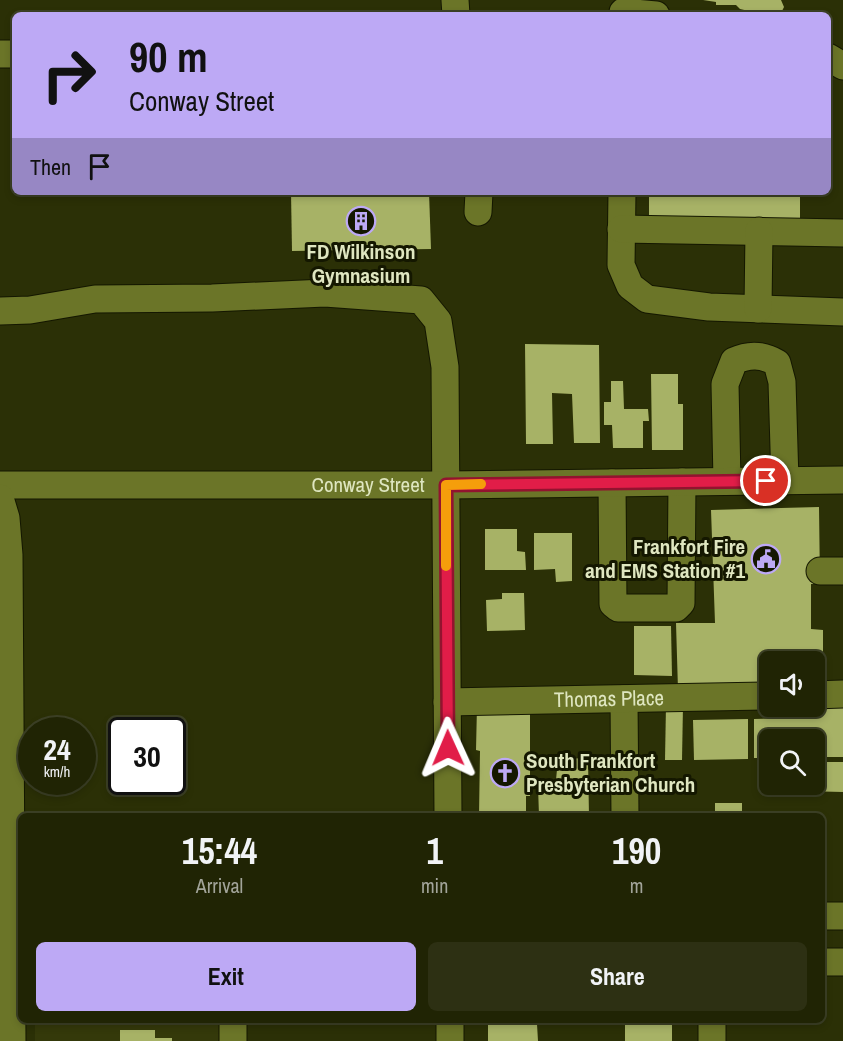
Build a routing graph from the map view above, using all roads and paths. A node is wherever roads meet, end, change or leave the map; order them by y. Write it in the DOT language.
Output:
graph roads {
  1 [pos="623,9"];
  2 [pos="640,12"];
  3 [pos="622,195"];
  4 [pos="621,229"];
  5 [pos="759,231"];
  6 [pos="843,233"];
  7 [pos="758,309"];
  8 [pos="0,310"];
  9 [pos="843,312"];
  10 [pos="843,480"];
  11 [pos="727,481"];
  12 [pos="785,481"];
  13 [pos="682,482"];
  14 [pos="612,483"];
  15 [pos="0,485"];
  16 [pos="446,485"];
  17 [pos="0,498"];
  18 [pos="843,694"];
  19 [pos="825,695"];
  20 [pos="759,696"];
  21 [pos="624,699"];
  22 [pos="447,702"];
  23 [pos="448,813"];
  24 [pos="625,813"];
  25 [pos="825,916"];
  26 [pos="843,916"];
  27 [pos="10,917"];
  28 [pos="825,962"];
  29 [pos="843,962"];
  30 [pos="233,1023"];
  31 [pos="450,1023"];
  32 [pos="712,1023"];
  33 [pos="12,1041"];
  34 [pos="233,1041"];
  35 [pos="450,1041"];
  36 [pos="712,1041"];
  1 -- 2 [label="street"];
  3 -- 4 [label="street"];
  4 -- 5 [label="street"];
  4 -- 7 [label="street"];
  5 -- 6 [label="street"];
  5 -- 7 [label="street"];
  7 -- 9 [label="street"];
  8 -- 16 [label="street"];
  10 -- 12 [label="street, Conway Street"];
  11 -- 12 [label="street, Conway Street"];
  11 -- 12 [label="street"];
  11 -- 13 [label="street, Conway Street"];
  13 -- 14 [label="street, Conway Street"];
  13 -- 14 [label="street"];
  14 -- 16 [label="street, Conway Street"];
  15 -- 16 [label="street, Conway Street"];
  16 -- 22 [label="street"];
  17 -- 27 [label="street"];
  18 -- 19 [label="street"];
  20 -- 21 [label="street, Thomas Place"];
  21 -- 22 [label="street, Thomas Place"];
  21 -- 24 [label="street"];
  22 -- 23 [label="street"];
  25 -- 26 [label="street"];
  27 -- 33 [label="street"];
  28 -- 29 [label="street"];
  30 -- 34 [label="street"];
  31 -- 35 [label="street"];
  32 -- 36 [label="street"];
}
